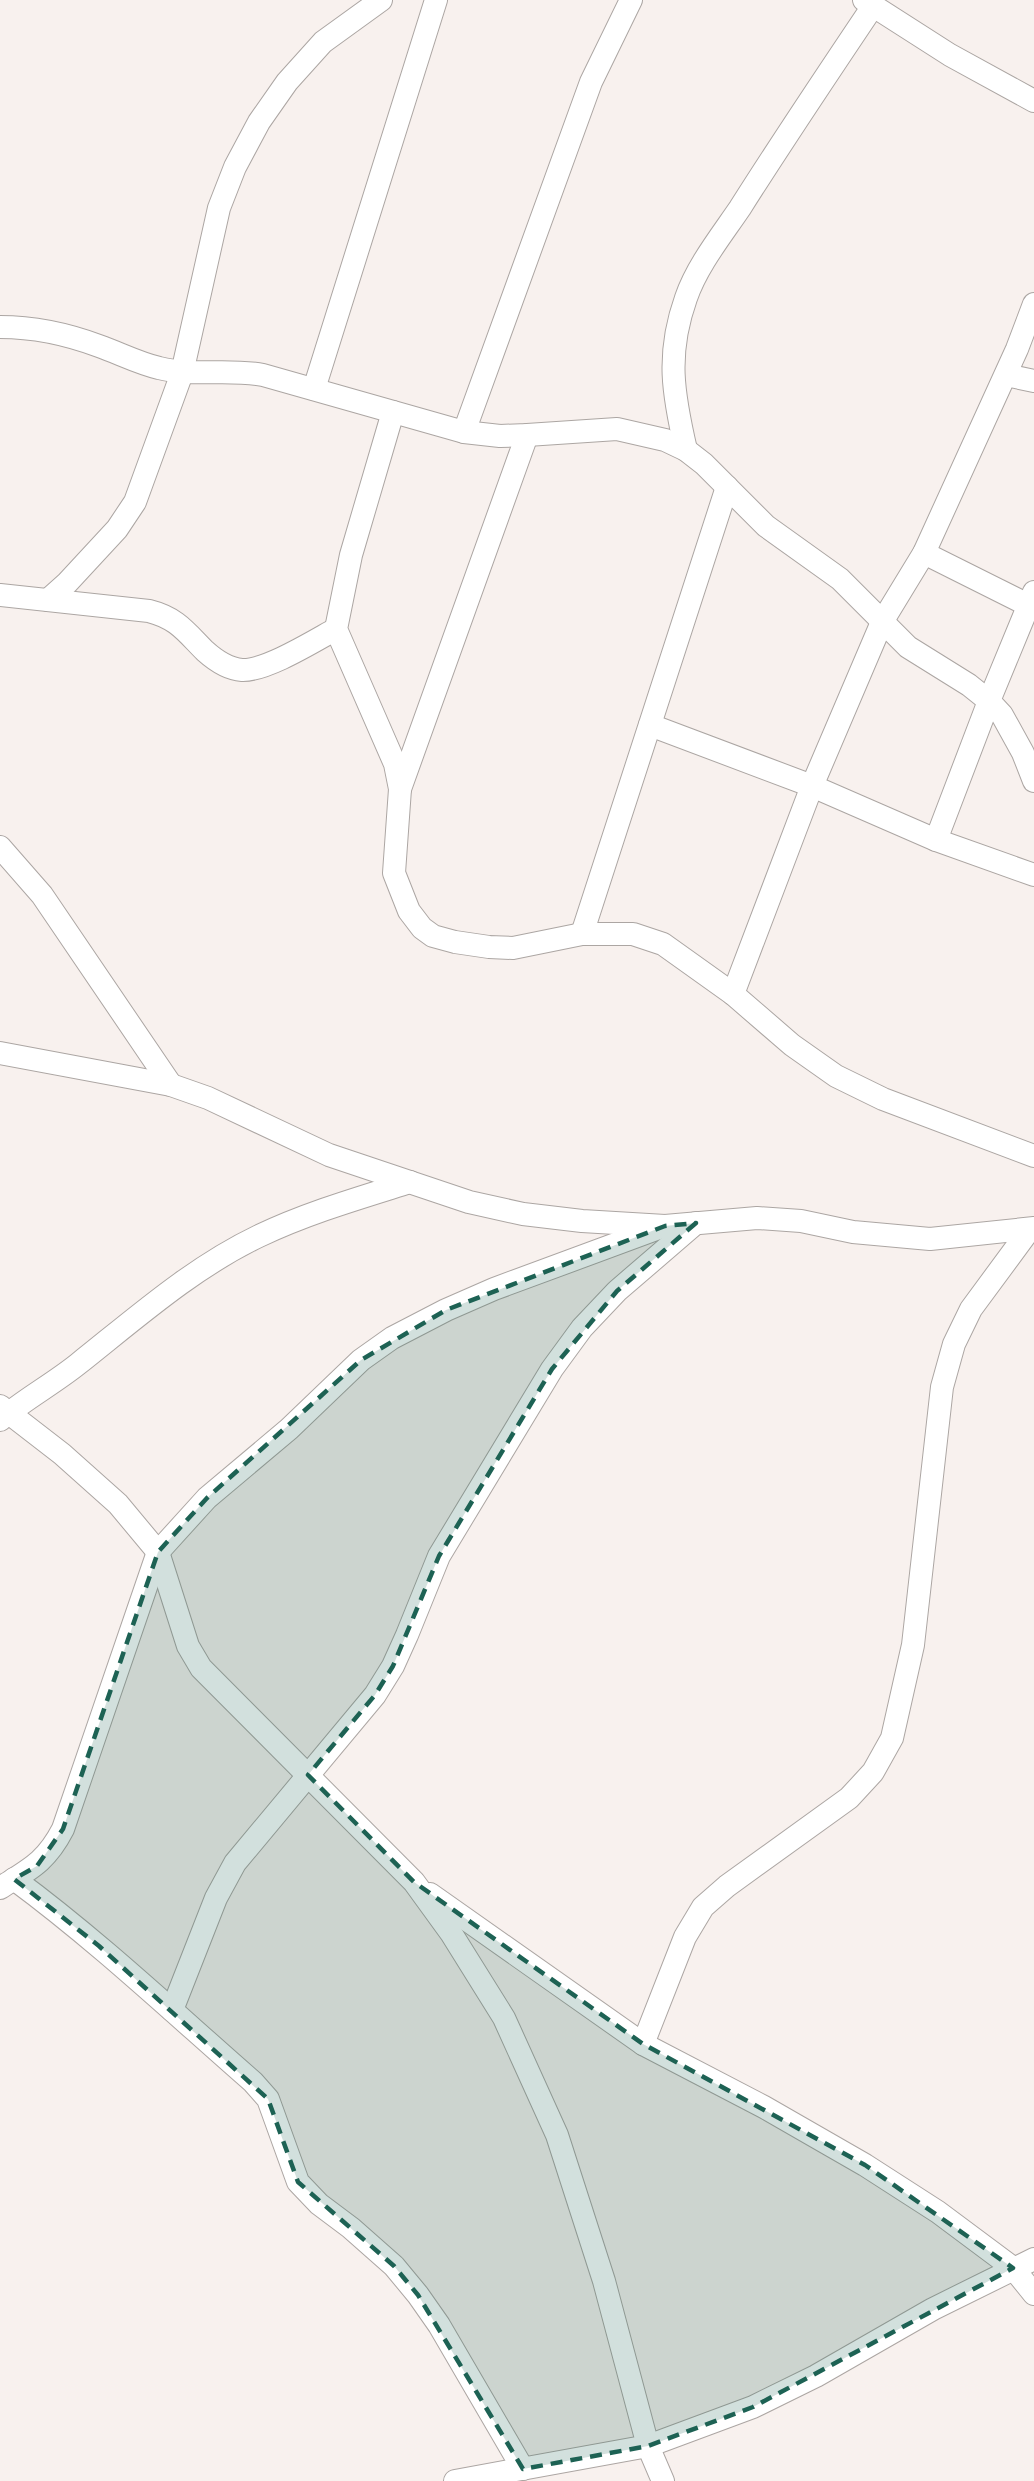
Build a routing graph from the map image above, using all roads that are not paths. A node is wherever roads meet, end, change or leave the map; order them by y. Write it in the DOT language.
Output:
graph roads {
  1 [pos="381,0"];
  2 [pos="436,0"];
  3 [pos="632,0"];
  4 [pos="868,3"];
  5 [pos="1034,101"];
  6 [pos="1034,304"];
  7 [pos="0,327"];
  8 [pos="182,373"];
  9 [pos="1006,375"];
  10 [pos="1034,381"];
  11 [pos="314,389"];
  12 [pos="393,412"];
  13 [pos="464,432"];
  14 [pos="527,435"];
  15 [pos="686,450"];
  16 [pos="727,487"];
  17 [pos="924,553"];
  18 [pos="0,595"];
  19 [pos="48,600"];
  20 [pos="1032,602"];
  21 [pos="882,622"];
  22 [pos="336,629"];
  23 [pos="989,701"];
  24 [pos="650,725"];
  25 [pos="1034,781"];
  26 [pos="812,786"];
  27 [pos="400,789"];
  28 [pos="936,840"];
  29 [pos="0,847"];
  30 [pos="1034,875"];
  31 [pos="582,934"];
  32 [pos="733,994"];
  33 [pos="0,1053"];
  34 [pos="171,1085"];
  35 [pos="1034,1156"];
  36 [pos="410,1182"];
  37 [pos="696,1223"];
  38 [pos="664,1226"];
  39 [pos="1032,1228"];
  40 [pos="3,1413"];
  41 [pos="158,1552"];
  42 [pos="308,1774"];
  43 [pos="414,1882"];
  44 [pos="7,1884"];
  45 [pos="171,2010"];
  46 [pos="643,2044"];
  47 [pos="1034,2259"];
  48 [pos="1013,2268"];
  49 [pos="1034,2294"];
  50 [pos="648,2446"];
  51 [pos="524,2469"];
  52 [pos="455,2481"];
  53 [pos="663,2481"];
  1 -- 8 [label="street"];
  2 -- 11 [label="street"];
  3 -- 13 [label="street"];
  4 -- 5 [label="street"];
  4 -- 15 [label="street"];
  6 -- 9 [label="street"];
  7 -- 8 [label="street"];
  8 -- 11 [label="street"];
  8 -- 19 [label="street"];
  9 -- 10 [label="street"];
  9 -- 17 [label="street"];
  11 -- 12 [label="street"];
  12 -- 13 [label="street"];
  12 -- 22 [label="street"];
  13 -- 14 [label="street"];
  14 -- 15 [label="street"];
  14 -- 27 [label="street"];
  15 -- 16 [label="street"];
  16 -- 21 [label="street"];
  16 -- 24 [label="street"];
  17 -- 20 [label="street"];
  17 -- 21 [label="street"];
  18 -- 19 [label="street"];
  19 -- 22 [label="street"];
  20 -- 23 [label="street"];
  21 -- 23 [label="street"];
  21 -- 26 [label="street"];
  22 -- 27 [label="street"];
  23 -- 25 [label="street"];
  23 -- 28 [label="street"];
  24 -- 26 [label="street"];
  24 -- 31 [label="street"];
  26 -- 28 [label="street"];
  26 -- 32 [label="street"];
  27 -- 31 [label="street"];
  28 -- 30 [label="street"];
  29 -- 34 [label="street"];
  31 -- 32 [label="street"];
  32 -- 35 [label="street"];
  33 -- 34 [label="street"];
  34 -- 36 [label="street"];
  36 -- 38 [label="street"];
  36 -- 40 [label="street"];
  37 -- 38 [label="street"];
  37 -- 39 [label="street"];
  37 -- 42 [label="street"];
  38 -- 41 [label="street"];
  39 -- 46 [label="street"];
  40 -- 41 [label="street"];
  41 -- 42 [label="street"];
  41 -- 44 [label="street"];
  42 -- 43 [label="street"];
  42 -- 45 [label="street"];
  43 -- 46 [label="street"];
  43 -- 50 [label="street"];
  44 -- 45 [label="street"];
  45 -- 51 [label="street"];
  46 -- 48 [label="street"];
  47 -- 48 [label="street"];
  48 -- 49 [label="street"];
  48 -- 50 [label="street"];
  50 -- 51 [label="street"];
  50 -- 53 [label="street"];
  51 -- 52 [label="street"];
}
